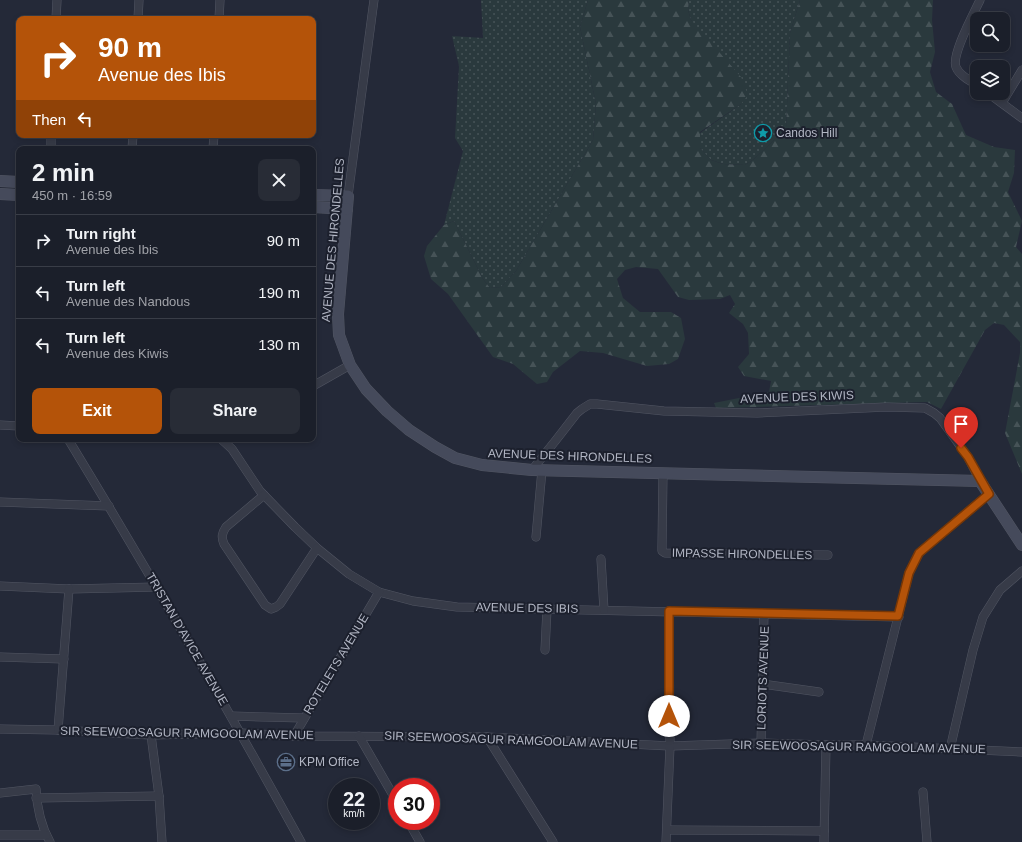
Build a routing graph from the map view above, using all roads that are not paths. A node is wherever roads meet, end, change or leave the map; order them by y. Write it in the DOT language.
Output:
graph roads {
  1 [pos="56,0"];
  2 [pos="139,0"];
  3 [pos="220,0"];
  4 [pos="374,0"];
  5 [pos="980,0"];
  6 [pos="56,16"];
  7 [pos="138,16"];
  8 [pos="219,16"];
  9 [pos="1022,70"];
  10 [pos="970,80"];
  11 [pos="998,100"];
  12 [pos="1002,103"];
  13 [pos="1022,118"];
  14 [pos="0,181"];
  15 [pos="16,182"];
  16 [pos="0,194"];
  17 [pos="16,195"];
  18 [pos="316,195"];
  19 [pos="348,196"];
  20 [pos="316,207"];
  21 [pos="347,208"];
  22 [pos="350,365"];
  23 [pos="316,384"];
  24 [pos="0,425"];
  25 [pos="16,426"];
  26 [pos="70,442"];
  27 [pos="224,442"];
  28 [pos="537,470"];
  29 [pos="663,473"];
  30 [pos="980,481"];
  31 [pos="989,494"];
  32 [pos="264,495"];
  33 [pos="0,502"];
  34 [pos="108,506"];
  35 [pos="536,537"];
  36 [pos="1022,545"];
  37 [pos="317,548"];
  38 [pos="828,555"];
  39 [pos="601,559"];
  40 [pos="1022,571"];
  41 [pos="0,586"];
  42 [pos="157,587"];
  43 [pos="69,589"];
  44 [pos="379,592"];
  45 [pos="547,609"];
  46 [pos="604,610"];
  47 [pos="669,611"];
  48 [pos="764,614"];
  49 [pos="898,616"];
  50 [pos="545,650"];
  51 [pos="0,657"];
  52 [pos="64,659"];
  53 [pos="762,684"];
  54 [pos="819,692"];
  55 [pos="231,716"];
  56 [pos="304,718"];
  57 [pos="0,729"];
  58 [pos="58,730"];
  59 [pos="241,733"];
  60 [pos="151,734"];
  61 [pos="294,736"];
  62 [pos="359,736"];
  63 [pos="487,737"];
  64 [pos="761,743"];
  65 [pos="826,745"];
  66 [pos="866,745"];
  67 [pos="670,746"];
  68 [pos="950,749"];
  69 [pos="1022,752"];
  70 [pos="388,786"];
  71 [pos="923,792"];
  72 [pos="0,793"];
  73 [pos="159,796"];
  74 [pos="36,798"];
  75 [pos="413,830"];
  76 [pos="667,830"];
  77 [pos="824,831"];
  78 [pos="0,835"];
  79 [pos="48,838"];
  80 [pos="162,842"];
  81 [pos="301,842"];
  82 [pos="420,842"];
  83 [pos="553,842"];
  84 [pos="666,842"];
  85 [pos="824,842"];
  86 [pos="927,842"];
  1 -- 6 [label="street"];
  2 -- 7 [label="street"];
  3 -- 8 [label="street"];
  4 -- 19 [label="street, AVENUE DES HIRONDELLES"];
  5 -- 10 [label="street"];
  9 -- 12 [label="street"];
  11 -- 12 [label="street"];
  12 -- 13 [label="street"];
  14 -- 15 [label="main road"];
  16 -- 17 [label="main road"];
  18 -- 19 [label="main road"];
  19 -- 21 [label="main road, AVENUE DES HIRONDELLES"];
  20 -- 21 [label="main road"];
  21 -- 22 [label="main road, AVENUE DES HIRONDELLES"];
  22 -- 23 [label="street"];
  22 -- 28 [label="main road, AVENUE DES HIRONDELLES"];
  24 -- 25 [label="street"];
  26 -- 34 [label="street, TRISTAN D'AVICE AVENUE"];
  27 -- 32 [label="street, AVENUE DES IBIS"];
  28 -- 29 [label="main road, AVENUE DES HIRONDELLES"];
  28 -- 30 [label="street, AVENUE DES KIWIS"];
  28 -- 35 [label="street"];
  29 -- 30 [label="main road, AVENUE DES HIRONDELLES"];
  29 -- 38 [label="street, IMPASSE HIRONDELLES"];
  30 -- 31 [label="main road, AVENUE DES KIWIS"];
  31 -- 36 [label="main road, AVENUE DES KIWIS"];
  31 -- 49 [label="street"];
  32 -- 37 [label="street, AVENUE DES IBIS"];
  32 -- 37 [label="street"];
  33 -- 34 [label="street"];
  34 -- 42 [label="street, TRISTAN D'AVICE AVENUE"];
  37 -- 44 [label="street, AVENUE DES IBIS"];
  39 -- 46 [label="street"];
  40 -- 68 [label="street"];
  41 -- 43 [label="street"];
  42 -- 43 [label="street"];
  42 -- 55 [label="street, TRISTAN D'AVICE AVENUE"];
  43 -- 52 [label="street"];
  44 -- 45 [label="street, AVENUE DES IBIS"];
  44 -- 56 [label="street, ROTELETS AVENUE"];
  45 -- 46 [label="street, AVENUE DES IBIS"];
  45 -- 50 [label="street"];
  46 -- 47 [label="street, AVENUE DES IBIS"];
  47 -- 48 [label="street, AVENUE DES IBIS"];
  47 -- 67 [label="street"];
  48 -- 49 [label="street, AVENUE DES IBIS"];
  48 -- 53 [label="street, LORIOTS AVENUE"];
  49 -- 66 [label="street"];
  51 -- 52 [label="street"];
  52 -- 58 [label="street"];
  53 -- 54 [label="street"];
  53 -- 64 [label="street, LORIOTS AVENUE"];
  55 -- 56 [label="street"];
  55 -- 59 [label="street, TRISTAN D'AVICE AVENUE"];
  56 -- 61 [label="street, ROTELETS AVENUE"];
  57 -- 58 [label="street, SIR SEEWOOSAGUR RAMGOOLAM AVENUE"];
  58 -- 60 [label="street, SIR SEEWOOSAGUR RAMGOOLAM AVENUE"];
  59 -- 60 [label="street, SIR SEEWOOSAGUR RAMGOOLAM AVENUE"];
  59 -- 61 [label="street, SIR SEEWOOSAGUR RAMGOOLAM AVENUE"];
  59 -- 81 [label="street, TRISTAN D'AVICE AVENUE"];
  60 -- 73 [label="street"];
  61 -- 62 [label="street, SIR SEEWOOSAGUR RAMGOOLAM AVENUE"];
  62 -- 63 [label="street, SIR SEEWOOSAGUR RAMGOOLAM AVENUE"];
  62 -- 70 [label="street"];
  63 -- 67 [label="street, SIR SEEWOOSAGUR RAMGOOLAM AVENUE"];
  63 -- 83 [label="street"];
  64 -- 65 [label="street, SIR SEEWOOSAGUR RAMGOOLAM AVENUE"];
  64 -- 67 [label="street, SIR SEEWOOSAGUR RAMGOOLAM AVENUE"];
  65 -- 66 [label="street, SIR SEEWOOSAGUR RAMGOOLAM AVENUE"];
  65 -- 77 [label="street"];
  66 -- 68 [label="street, SIR SEEWOOSAGUR RAMGOOLAM AVENUE"];
  67 -- 76 [label="street"];
  68 -- 69 [label="street, SIR SEEWOOSAGUR RAMGOOLAM AVENUE"];
  71 -- 86 [label="street"];
  72 -- 74 [label="street"];
  73 -- 74 [label="street"];
  73 -- 80 [label="street"];
  74 -- 79 [label="street"];
  75 -- 82 [label="street"];
  76 -- 77 [label="street"];
  76 -- 84 [label="street"];
  77 -- 85 [label="street"];
  78 -- 79 [label="street"];
}
